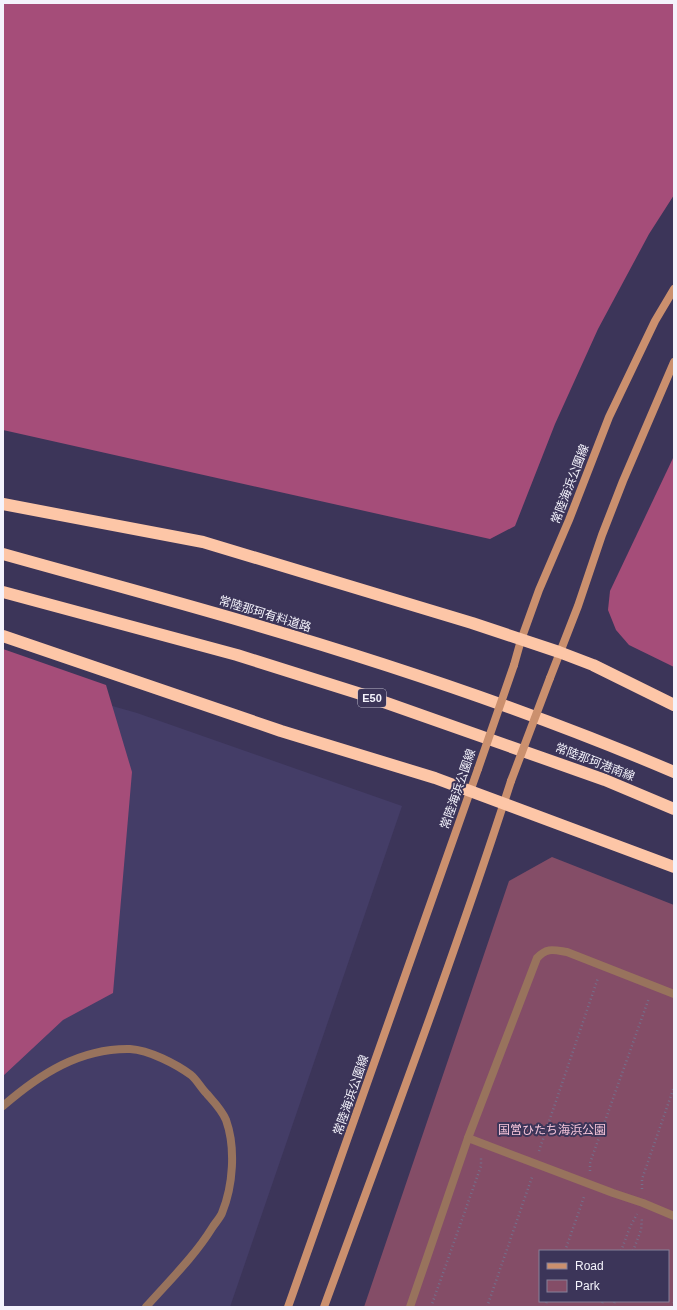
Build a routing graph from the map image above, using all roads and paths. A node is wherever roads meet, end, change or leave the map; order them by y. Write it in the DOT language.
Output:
graph roads {
  1 [pos="674,288"];
  2 [pos="674,362"];
  3 [pos="3,504"];
  4 [pos="3,554"];
  5 [pos="3,592"];
  6 [pos="3,636"];
  7 [pos="522,640"];
  8 [pos="559,652"];
  9 [pos="674,705"];
  10 [pos="517,711"];
  11 [pos="674,772"];
  12 [pos="471,791"];
  13 [pos="504,803"];
  14 [pos="674,809"];
  15 [pos="674,867"];
  16 [pos="602,966"];
  17 [pos="653,986"];
  18 [pos="674,994"];
  19 [pos="674,1087"];
  20 [pos="3,1106"];
  21 [pos="468,1138"];
  22 [pos="536,1164"];
  23 [pos="588,1184"];
  24 [pos="643,1203"];
  25 [pos="674,1216"];
  26 [pos="565,1250"];
  27 [pos="621,1250"];
  28 [pos="633,1250"];
  29 [pos="674,1302"];
  30 [pos="146,1307"];
  31 [pos="288,1307"];
  32 [pos="324,1307"];
  33 [pos="410,1307"];
  34 [pos="487,1307"];
  35 [pos="672,1307"];
  1 -- 7 [label="main road, 常陸海浜公園線"];
  2 -- 8 [label="main road"];
  3 -- 7 [label="highway"];
  4 -- 10 [label="highway, 常陸那珂有料道路"];
  5 -- 14 [label="highway, 常陸那珂港南線 / E50"];
  6 -- 12 [label="highway"];
  7 -- 8 [label="highway"];
  7 -- 12 [label="main road, 常陸海浜公園線, bridge"];
  8 -- 9 [label="highway"];
  8 -- 13 [label="main road, bridge"];
  10 -- 11 [label="highway, 常陸那珂港南線"];
  12 -- 13 [label="highway"];
  12 -- 31 [label="main road, 常陸海浜公園線"];
  13 -- 15 [label="highway"];
  13 -- 32 [label="main road"];
  16 -- 17 [label="lane"];
  16 -- 21 [label="lane"];
  16 -- 22 [label="path"];
  17 -- 18 [label="lane"];
  17 -- 23 [label="path"];
  19 -- 24 [label="path"];
  20 -- 30 [label="lane"];
  21 -- 22 [label="lane"];
  21 -- 33 [label="lane"];
  22 -- 23 [label="lane"];
  22 -- 34 [label="path"];
  23 -- 24 [label="lane"];
  23 -- 26 [label="path"];
  24 -- 25 [label="lane"];
  24 -- 27 [label="path"];
  24 -- 28 [label="path"];
  29 -- 35 [label="path"];
}
